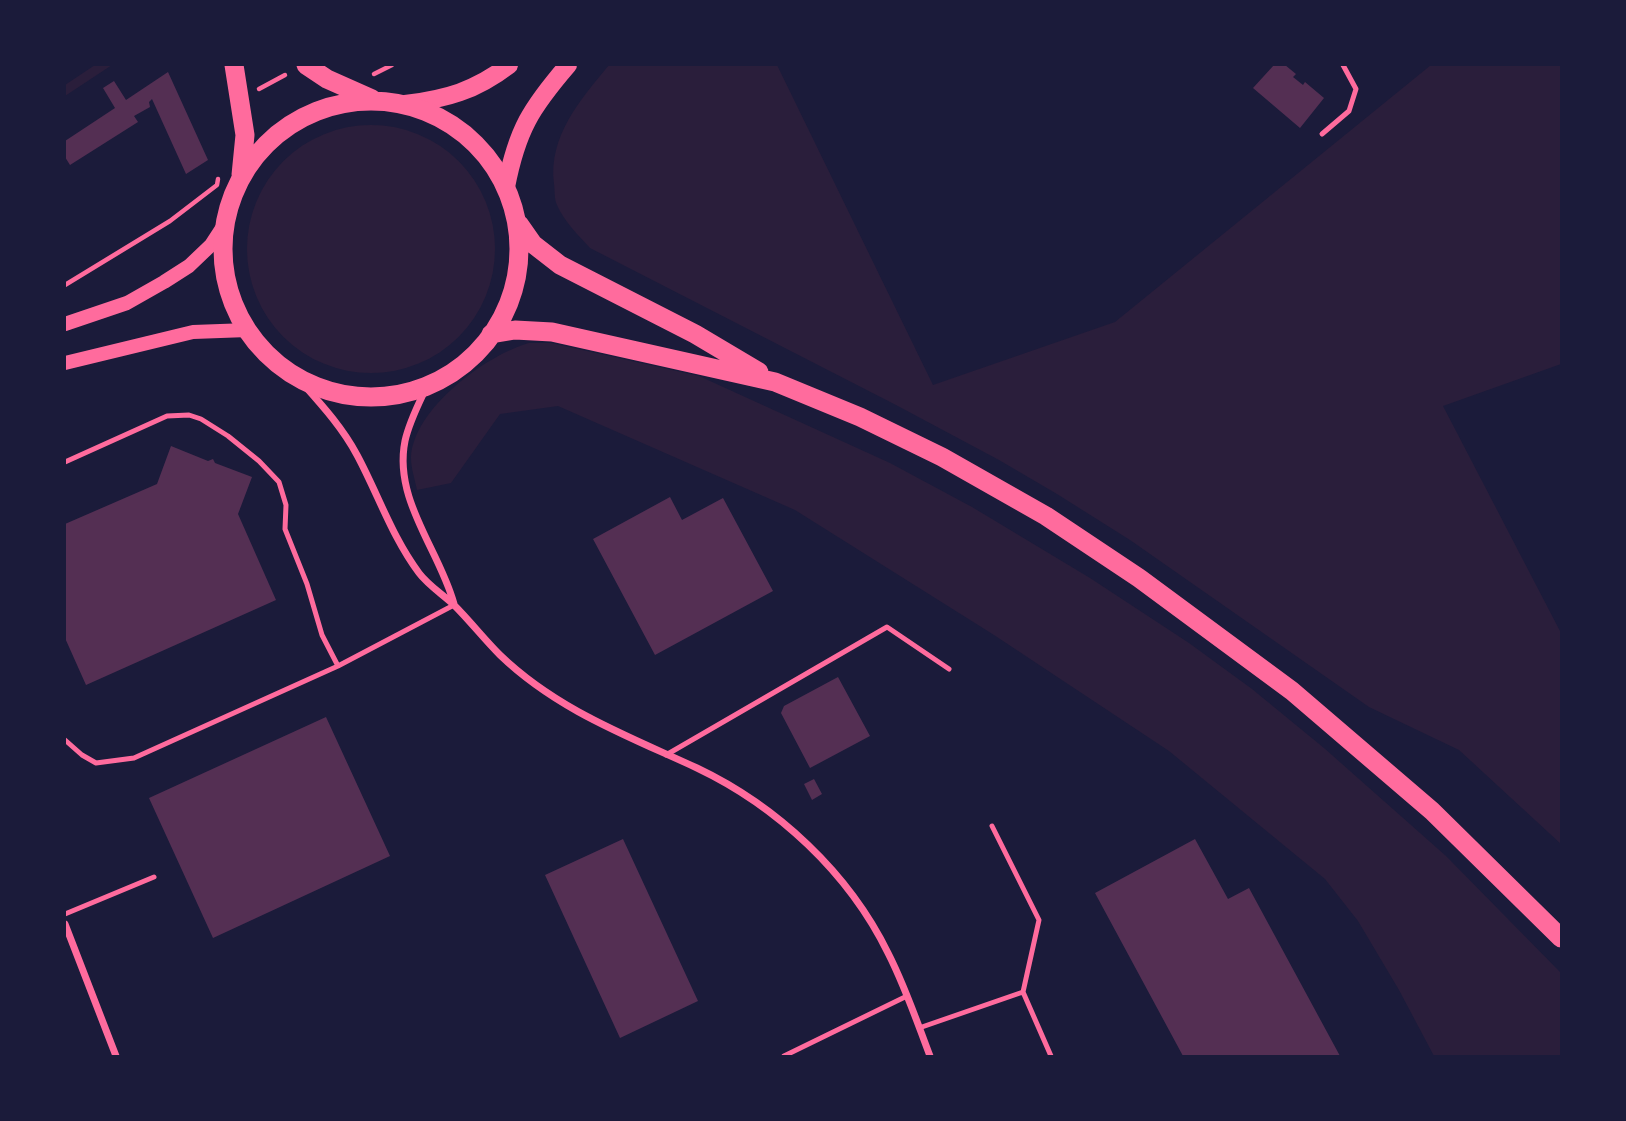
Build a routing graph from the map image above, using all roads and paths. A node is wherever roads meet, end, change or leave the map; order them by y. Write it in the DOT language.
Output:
graph roads {
  1 [pos="234,65"];
  2 [pos="509,65"];
  3 [pos="568,65"];
  4 [pos="1343,65"];
  5 [pos="298,68"];
  6 [pos="240,98"];
  7 [pos="376,101"];
  8 [pos="405,104"];
  9 [pos="1322,134"];
  10 [pos="219,172"];
  11 [pos="241,179"];
  12 [pos="506,187"];
  13 [pos="516,220"];
  14 [pos="226,222"];
  15 [pos="65,285"];
  16 [pos="65,324"];
  17 [pos="248,330"];
  18 [pos="491,334"];
  19 [pos="65,363"];
  20 [pos="296,376"];
  21 [pos="775,382"];
  22 [pos="427,386"];
  23 [pos="65,462"];
  24 [pos="454,605"];
  25 [pos="338,666"];
  26 [pos="949,669"];
  27 [pos="65,740"];
  28 [pos="666,755"];
  29 [pos="992,826"];
  30 [pos="153,877"];
  31 [pos="65,914"];
  32 [pos="65,925"];
  33 [pos="1561,938"];
  34 [pos="1023,992"];
  35 [pos="907,996"];
  36 [pos="919,1028"];
  37 [pos="116,1056"];
  38 [pos="784,1056"];
  39 [pos="930,1056"];
  40 [pos="1051,1056"];
  1 -- 6 [label="highway"];
  2 -- 8 [label="main road"];
  3 -- 12 [label="main road"];
  4 -- 9 [label="lane"];
  5 -- 6 [label="path"];
  5 -- 7 [label="highway"];
  6 -- 11 [label="highway"];
  7 -- 8 [label="highway"];
  7 -- 11 [label="highway"];
  8 -- 12 [label="highway"];
  10 -- 15 [label="path"];
  11 -- 14 [label="highway"];
  12 -- 13 [label="highway"];
  13 -- 18 [label="highway"];
  13 -- 21 [label="highway"];
  14 -- 16 [label="main road"];
  14 -- 17 [label="highway"];
  17 -- 19 [label="main road"];
  17 -- 20 [label="highway"];
  18 -- 21 [label="highway"];
  18 -- 22 [label="highway"];
  20 -- 22 [label="highway"];
  20 -- 24 [label="street"];
  21 -- 33 [label="highway"];
  22 -- 24 [label="street"];
  23 -- 25 [label="lane"];
  24 -- 25 [label="lane"];
  24 -- 28 [label="street"];
  25 -- 27 [label="lane"];
  26 -- 28 [label="lane"];
  28 -- 35 [label="street"];
  29 -- 34 [label="lane"];
  30 -- 31 [label="lane"];
  32 -- 37 [label="street"];
  34 -- 36 [label="lane"];
  34 -- 40 [label="lane"];
  35 -- 36 [label="street"];
  35 -- 38 [label="lane"];
  36 -- 39 [label="street"];
}
